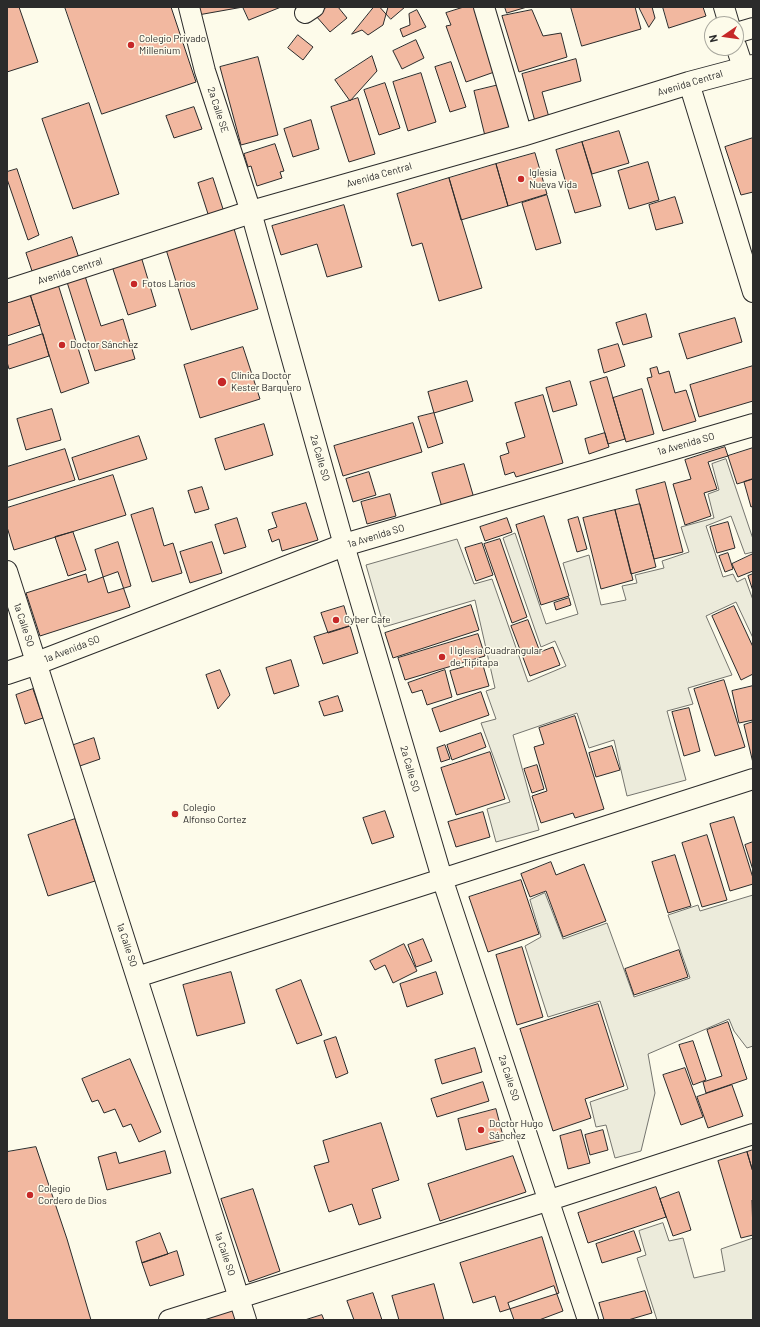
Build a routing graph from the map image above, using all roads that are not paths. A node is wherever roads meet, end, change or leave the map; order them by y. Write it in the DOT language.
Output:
graph roads {
  1 [pos="189,7"];
  2 [pos="484,7"];
  3 [pos="742,56"];
  4 [pos="748,66"];
  5 [pos="689,83"];
  6 [pos="522,135"];
  7 [pos="251,212"];
  8 [pos="7,291"];
  9 [pos="753,292"];
  10 [pos="753,424"];
  11 [pos="344,546"];
  12 [pos="7,571"];
  13 [pos="36,663"];
  14 [pos="7,673"];
  15 [pos="753,778"];
  16 [pos="442,878"];
  17 [pos="137,977"];
  18 [pos="753,1134"];
  19 [pos="550,1200"];
  20 [pos="239,1298"];
  21 [pos="169,1320"];
  22 [pos="246,1320"];
  23 [pos="588,1320"];
  1 -- 7 [label="street, 2a Calle SE"];
  2 -- 6 [label="street"];
  3 -- 4 [label="street"];
  4 -- 5 [label="street, Avenida Central"];
  5 -- 6 [label="street, Avenida Central"];
  5 -- 9 [label="street"];
  6 -- 7 [label="street, Avenida Central"];
  7 -- 8 [label="street, Avenida Central"];
  7 -- 11 [label="street, 2a Calle SO"];
  10 -- 11 [label="street, 1a Avenida SO"];
  11 -- 13 [label="street, 1a Avenida SO"];
  11 -- 16 [label="street, 2a Calle SO"];
  12 -- 13 [label="street, 1a Calle SO"];
  13 -- 14 [label="street, 1a Avenida SO"];
  13 -- 17 [label="street, 1a Calle SO"];
  15 -- 16 [label="street"];
  16 -- 17 [label="street"];
  16 -- 19 [label="street, 2a Calle SO"];
  17 -- 20 [label="street, 1a Calle SO"];
  18 -- 19 [label="street"];
  19 -- 20 [label="street"];
  19 -- 23 [label="street, 2a Calle SO"];
  20 -- 21 [label="street"];
  20 -- 22 [label="street, 1a Calle SO"];
}
